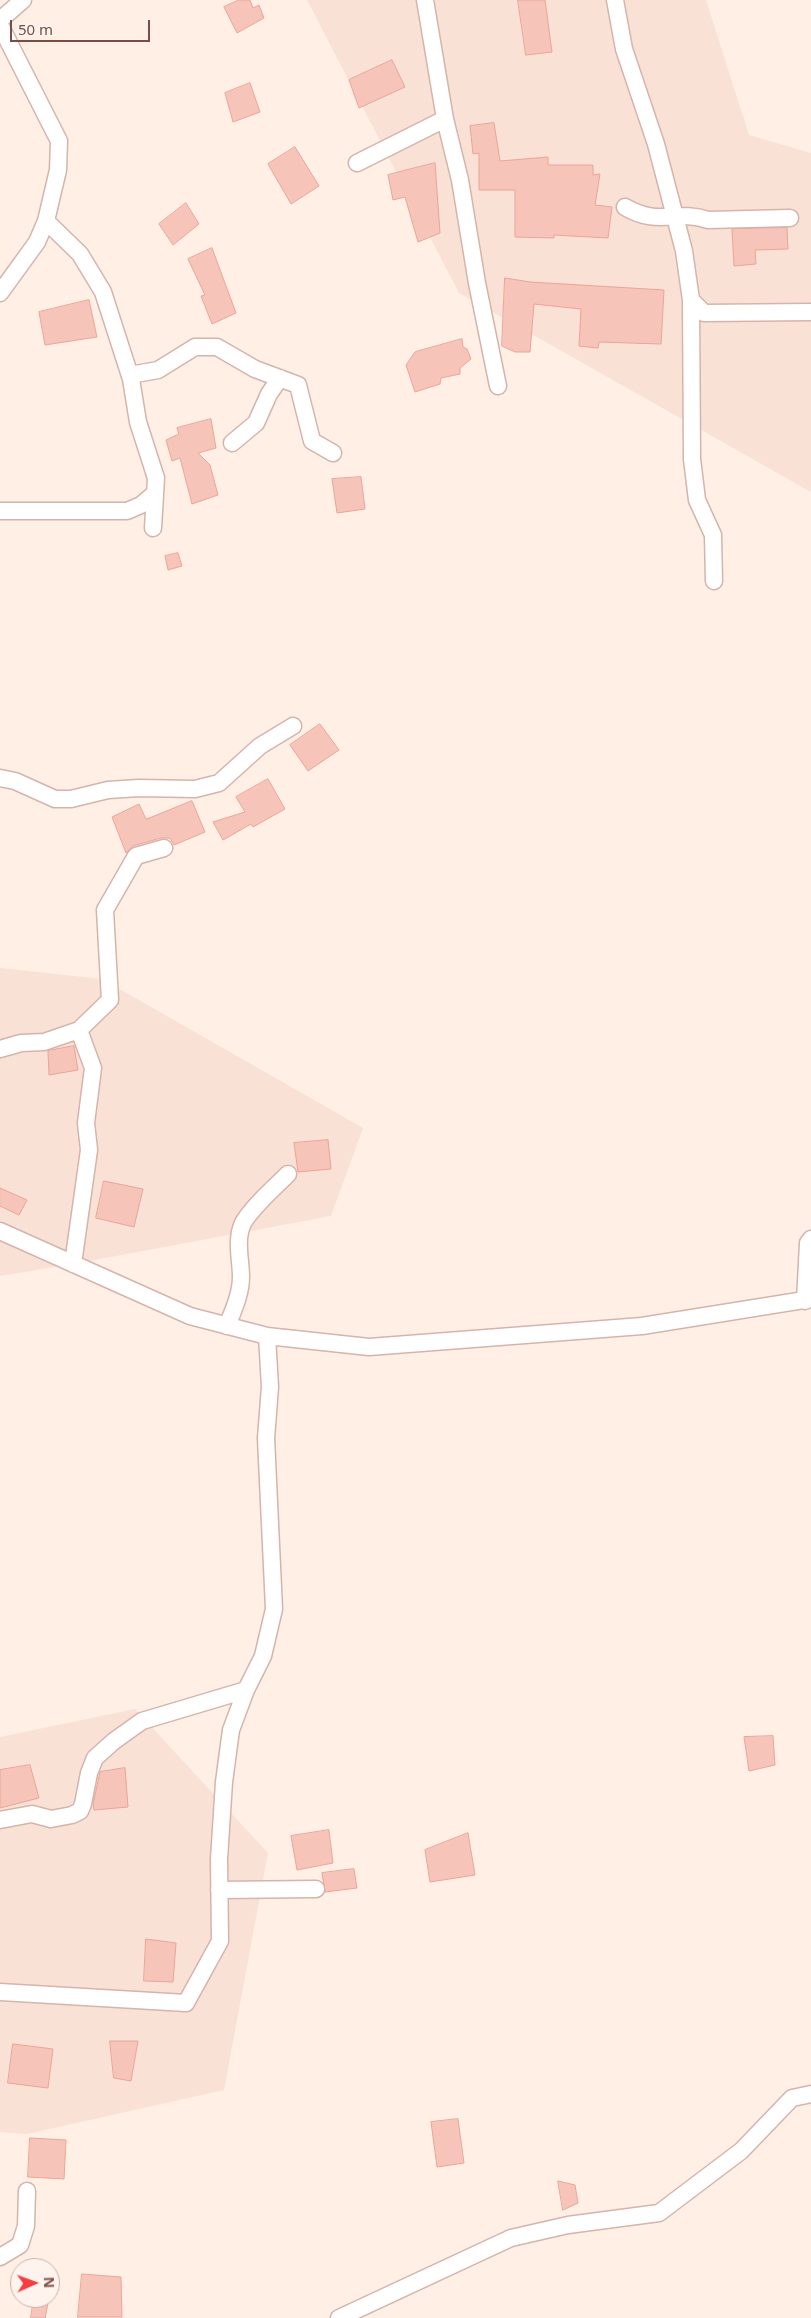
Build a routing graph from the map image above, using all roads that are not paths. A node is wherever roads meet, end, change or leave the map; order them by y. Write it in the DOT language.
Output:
graph roads {
  1 [pos="23,0"];
  2 [pos="425,0"];
  3 [pos="615,0"];
  4 [pos="0,20"];
  5 [pos="0,24"];
  6 [pos="444,119"];
  7 [pos="358,163"];
  8 [pos="625,207"];
  9 [pos="675,216"];
  10 [pos="790,218"];
  11 [pos="46,221"];
  12 [pos="0,292"];
  13 [pos="691,300"];
  14 [pos="811,312"];
  15 [pos="130,375"];
  16 [pos="280,378"];
  17 [pos="498,386"];
  18 [pos="232,443"];
  19 [pos="333,454"];
  20 [pos="154,494"];
  21 [pos="0,511"];
  22 [pos="153,528"];
  23 [pos="714,581"];
  24 [pos="293,726"];
  25 [pos="0,778"];
  26 [pos="164,848"];
  27 [pos="79,1030"];
  28 [pos="0,1049"];
  29 [pos="288,1174"];
  30 [pos="0,1231"];
  31 [pos="811,1239"];
  32 [pos="73,1264"];
  33 [pos="808,1300"];
  34 [pos="227,1326"];
  35 [pos="267,1336"];
  36 [pos="246,1690"];
  37 [pos="0,1820"];
  38 [pos="316,1889"];
  39 [pos="219,1890"];
  40 [pos="0,1992"];
  41 [pos="811,2094"];
  42 [pos="27,2191"];
  43 [pos="0,2257"];
  44 [pos="339,2318"];
  1 -- 4 [label="street"];
  2 -- 6 [label="street"];
  3 -- 9 [label="street"];
  5 -- 11 [label="street"];
  6 -- 7 [label="street"];
  6 -- 17 [label="street"];
  8 -- 9 [label="street"];
  9 -- 10 [label="street"];
  9 -- 13 [label="street"];
  11 -- 12 [label="street"];
  11 -- 15 [label="street"];
  13 -- 14 [label="street"];
  13 -- 23 [label="street"];
  15 -- 16 [label="street"];
  15 -- 20 [label="street"];
  16 -- 18 [label="street"];
  16 -- 19 [label="street"];
  20 -- 21 [label="street"];
  20 -- 22 [label="street"];
  24 -- 25 [label="street"];
  26 -- 27 [label="street"];
  27 -- 28 [label="street"];
  27 -- 32 [label="street"];
  29 -- 34 [label="street"];
  30 -- 32 [label="street"];
  31 -- 33 [label="street"];
  32 -- 34 [label="street"];
  33 -- 35 [label="street"];
  34 -- 35 [label="street"];
  35 -- 36 [label="street"];
  36 -- 37 [label="street"];
  36 -- 39 [label="street"];
  38 -- 39 [label="street"];
  39 -- 40 [label="street"];
  41 -- 44 [label="street"];
  42 -- 43 [label="street"];
}
